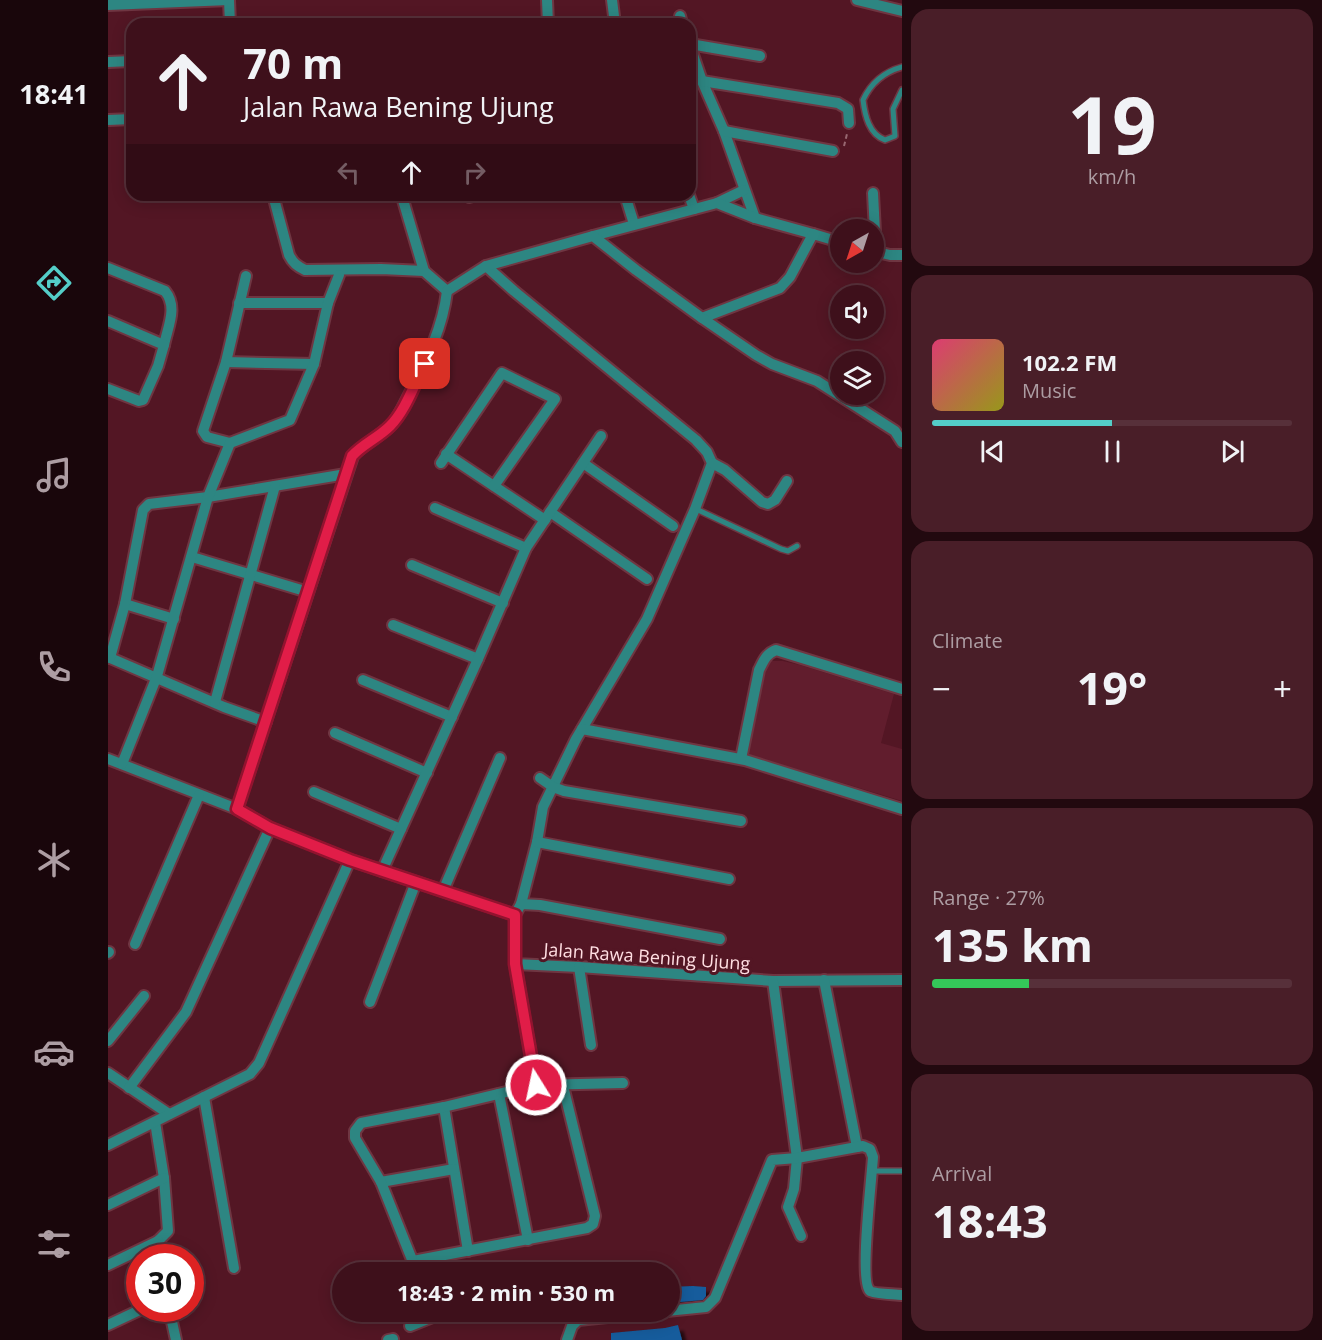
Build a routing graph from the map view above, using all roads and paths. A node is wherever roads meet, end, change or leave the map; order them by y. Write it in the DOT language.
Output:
graph roads {
  1 [pos="229,0"];
  2 [pos="547,0"];
  3 [pos="612,0"];
  4 [pos="857,0"];
  5 [pos="108,5"];
  6 [pos="902,11"];
  7 [pos="230,18"];
  8 [pos="548,18"];
  9 [pos="614,18"];
  10 [pos="696,46"];
  11 [pos="760,56"];
  12 [pos="126,61"];
  13 [pos="108,62"];
  14 [pos="696,63"];
  15 [pos="902,67"];
  16 [pos="702,81"];
  17 [pos="902,90"];
  18 [pos="126,119"];
  19 [pos="108,120"];
  20 [pos="849,123"];
  21 [pos="724,131"];
  22 [pos="833,151"];
  23 [pos="744,190"];
  24 [pos="873,193"];
  25 [pos="275,201"];
  26 [pos="404,201"];
  27 [pos="627,201"];
  28 [pos="691,201"];
  29 [pos="717,202"];
  30 [pos="694,208"];
  31 [pos="755,218"];
  32 [pos="873,219"];
  33 [pos="634,224"];
  34 [pos="813,234"];
  35 [pos="593,236"];
  36 [pos="830,239"];
  37 [pos="884,253"];
  38 [pos="902,255"];
  39 [pos="486,266"];
  40 [pos="108,268"];
  41 [pos="424,271"];
  42 [pos="339,275"];
  43 [pos="246,276"];
  44 [pos="447,291"];
  45 [pos="239,303"];
  46 [pos="328,303"];
  47 [pos="702,318"];
  48 [pos="108,321"];
  49 [pos="164,345"];
  50 [pos="226,362"];
  51 [pos="314,364"];
  52 [pos="108,389"];
  53 [pos="601,436"];
  54 [pos="902,442"];
  55 [pos="230,443"];
  56 [pos="583,463"];
  57 [pos="712,463"];
  58 [pos="346,474"];
  59 [pos="787,481"];
  60 [pos="275,486"];
  61 [pos="494,486"];
  62 [pos="208,497"];
  63 [pos="435,508"];
  64 [pos="695,509"];
  65 [pos="547,516"];
  66 [pos="673,526"];
  67 [pos="797,546"];
  68 [pos="526,548"];
  69 [pos="192,557"];
  70 [pos="411,564"];
  71 [pos="250,575"];
  72 [pos="647,579"];
  73 [pos="308,592"];
  74 [pos="503,603"];
  75 [pos="125,604"];
  76 [pos="174,620"];
  77 [pos="393,625"];
  78 [pos="109,657"];
  79 [pos="478,659"];
  80 [pos="157,676"];
  81 [pos="363,680"];
  82 [pos="902,689"];
  83 [pos="215,702"];
  84 [pos="453,717"];
  85 [pos="266,722"];
  86 [pos="582,729"];
  87 [pos="335,733"];
  88 [pos="500,758"];
  89 [pos="108,759"];
  90 [pos="741,759"];
  91 [pos="122,764"];
  92 [pos="427,773"];
  93 [pos="540,778"];
  94 [pos="553,788"];
  95 [pos="314,792"];
  96 [pos="199,795"];
  97 [pos="237,809"];
  98 [pos="902,809"];
  99 [pos="741,821"];
  100 [pos="270,828"];
  101 [pos="401,829"];
  102 [pos="537,842"];
  103 [pos="350,860"];
  104 [pos="382,871"];
  105 [pos="729,879"];
  106 [pos="416,882"];
  107 [pos="443,891"];
  108 [pos="521,904"];
  109 [pos="515,915"];
  110 [pos="720,939"];
  111 [pos="135,944"];
  112 [pos="515,964"];
  113 [pos="579,967"];
  114 [pos="824,980"];
  115 [pos="902,980"];
  116 [pos="773,981"];
  117 [pos="144,996"];
  118 [pos="370,1002"];
  119 [pos="108,1041"];
  120 [pos="591,1045"];
  121 [pos="108,1073"];
  122 [pos="623,1083"];
  123 [pos="536,1085"];
  124 [pos="563,1086"];
  125 [pos="129,1088"];
  126 [pos="499,1094"];
  127 [pos="204,1097"];
  128 [pos="444,1107"];
  129 [pos="169,1114"];
  130 [pos="155,1122"];
  131 [pos="108,1145"];
  132 [pos="857,1147"];
  133 [pos="797,1158"];
  134 [pos="454,1169"];
  135 [pos="902,1171"];
  136 [pos="872,1172"];
  137 [pos="164,1178"];
  138 [pos="381,1182"];
  139 [pos="108,1205"];
  140 [pos="801,1236"];
  141 [pos="528,1240"];
  142 [pos="158,1241"];
  143 [pos="159,1244"];
  144 [pos="468,1251"];
  145 [pos="413,1262"];
  146 [pos="432,1262"];
  147 [pos="108,1265"];
  148 [pos="234,1268"];
  149 [pos="902,1295"];
  150 [pos="126,1316"];
  151 [pos="172,1322"];
  152 [pos="417,1322"];
  153 [pos="108,1325"];
  154 [pos="410,1326"];
  155 [pos="176,1340"];
  156 [pos="567,1340"];
  1 -- 5 [label="street"];
  1 -- 7 [label="street"];
  2 -- 8 [label="street"];
  3 -- 9 [label="street"];
  4 -- 6 [label="street"];
  10 -- 11 [label="street"];
  12 -- 13 [label="street"];
  14 -- 16 [label="street"];
  15 -- 17 [label="lane"];
  16 -- 20 [label="street"];
  16 -- 21 [label="street"];
  18 -- 19 [label="street"];
  20 -- 22 [label="path"];
  21 -- 22 [label="street"];
  21 -- 23 [label="street"];
  23 -- 29 [label="street"];
  23 -- 31 [label="street"];
  24 -- 32 [label="street"];
  25 -- 41 [label="street"];
  26 -- 41 [label="street"];
  27 -- 33 [label="street"];
  28 -- 30 [label="street"];
  29 -- 30 [label="street"];
  29 -- 31 [label="street"];
  30 -- 33 [label="street"];
  31 -- 34 [label="street"];
  33 -- 35 [label="street"];
  34 -- 36 [label="street"];
  34 -- 47 [label="street"];
  35 -- 39 [label="street"];
  35 -- 47 [label="street"];
  37 -- 38 [label="street"];
  39 -- 44 [label="street"];
  39 -- 57 [label="street"];
  40 -- 49 [label="street"];
  41 -- 44 [label="street"];
  42 -- 46 [label="street"];
  43 -- 45 [label="street"];
  44 -- 58 [label="street"];
  45 -- 46 [label="street"];
  45 -- 50 [label="street"];
  46 -- 51 [label="street"];
  47 -- 54 [label="street"];
  48 -- 49 [label="street"];
  49 -- 52 [label="street"];
  50 -- 51 [label="street"];
  50 -- 55 [label="street"];
  51 -- 55 [label="street"];
  53 -- 56 [label="street"];
  55 -- 62 [label="street"];
  56 -- 65 [label="street"];
  56 -- 66 [label="street"];
  57 -- 59 [label="street"];
  57 -- 64 [label="street"];
  58 -- 60 [label="street"];
  58 -- 73 [label="street"];
  60 -- 62 [label="street"];
  60 -- 71 [label="street"];
  61 -- 61 [label="street"];
  61 -- 65 [label="street"];
  62 -- 69 [label="street"];
  62 -- 75 [label="street"];
  63 -- 68 [label="street"];
  64 -- 67 [label="lane"];
  64 -- 86 [label="street"];
  65 -- 68 [label="street"];
  65 -- 72 [label="street"];
  68 -- 74 [label="street"];
  69 -- 71 [label="street"];
  69 -- 76 [label="street"];
  70 -- 74 [label="street"];
  71 -- 73 [label="street"];
  71 -- 83 [label="street"];
  73 -- 85 [label="street"];
  74 -- 79 [label="street"];
  75 -- 76 [label="street"];
  75 -- 78 [label="street"];
  76 -- 80 [label="street"];
  77 -- 79 [label="street"];
  78 -- 80 [label="street"];
  79 -- 84 [label="street"];
  80 -- 83 [label="street"];
  80 -- 91 [label="street"];
  81 -- 84 [label="street"];
  82 -- 90 [label="street"];
  83 -- 85 [label="street"];
  84 -- 92 [label="street"];
  85 -- 97 [label="street"];
  86 -- 90 [label="street"];
  86 -- 94 [label="street"];
  87 -- 92 [label="street"];
  88 -- 107 [label="street"];
  89 -- 91 [label="street"];
  90 -- 98 [label="street"];
  91 -- 96 [label="street"];
  92 -- 101 [label="street"];
  93 -- 94 [label="street"];
  94 -- 99 [label="street"];
  94 -- 102 [label="street"];
  95 -- 101 [label="street"];
  96 -- 97 [label="street"];
  96 -- 111 [label="street"];
  97 -- 100 [label="street"];
  100 -- 103 [label="street"];
  100 -- 125 [label="street"];
  101 -- 104 [label="street"];
  102 -- 105 [label="street"];
  102 -- 108 [label="street"];
  103 -- 104 [label="street"];
  103 -- 127 [label="street"];
  104 -- 106 [label="street"];
  106 -- 107 [label="street"];
  106 -- 118 [label="street"];
  107 -- 109 [label="street"];
  108 -- 109 [label="street"];
  108 -- 110 [label="street"];
  109 -- 112 [label="street"];
  112 -- 113 [label="street, Jalan Rawa Bening Ujung"];
  112 -- 123 [label="street"];
  113 -- 116 [label="street, Jalan Rawa Bening Ujung"];
  113 -- 120 [label="street"];
  114 -- 115 [label="street, Jalan Rawa Bening Ujung"];
  114 -- 116 [label="street, Jalan Rawa Bening Ujung"];
  114 -- 132 [label="street"];
  116 -- 133 [label="street"];
  117 -- 119 [label="street"];
  121 -- 125 [label="street"];
  122 -- 124 [label="street"];
  123 -- 124 [label="street"];
  123 -- 126 [label="street"];
  124 -- 141 [label="street"];
  125 -- 129 [label="street"];
  126 -- 128 [label="street"];
  126 -- 141 [label="street"];
  127 -- 129 [label="street"];
  127 -- 148 [label="street"];
  128 -- 134 [label="street"];
  128 -- 138 [label="street"];
  129 -- 130 [label="street"];
  130 -- 131 [label="street"];
  130 -- 137 [label="street"];
  132 -- 133 [label="street"];
  132 -- 136 [label="street"];
  133 -- 140 [label="street"];
  133 -- 156 [label="street"];
  134 -- 138 [label="street"];
  134 -- 144 [label="street"];
  135 -- 136 [label="lane"];
  136 -- 149 [label="street"];
  137 -- 139 [label="street"];
  137 -- 142 [label="street"];
  138 -- 145 [label="street"];
  141 -- 144 [label="street"];
  142 -- 143 [label="street"];
  142 -- 147 [label="street"];
  144 -- 146 [label="street"];
  150 -- 153 [label="street"];
  151 -- 155 [label="street"];
  152 -- 154 [label="street"];
}
